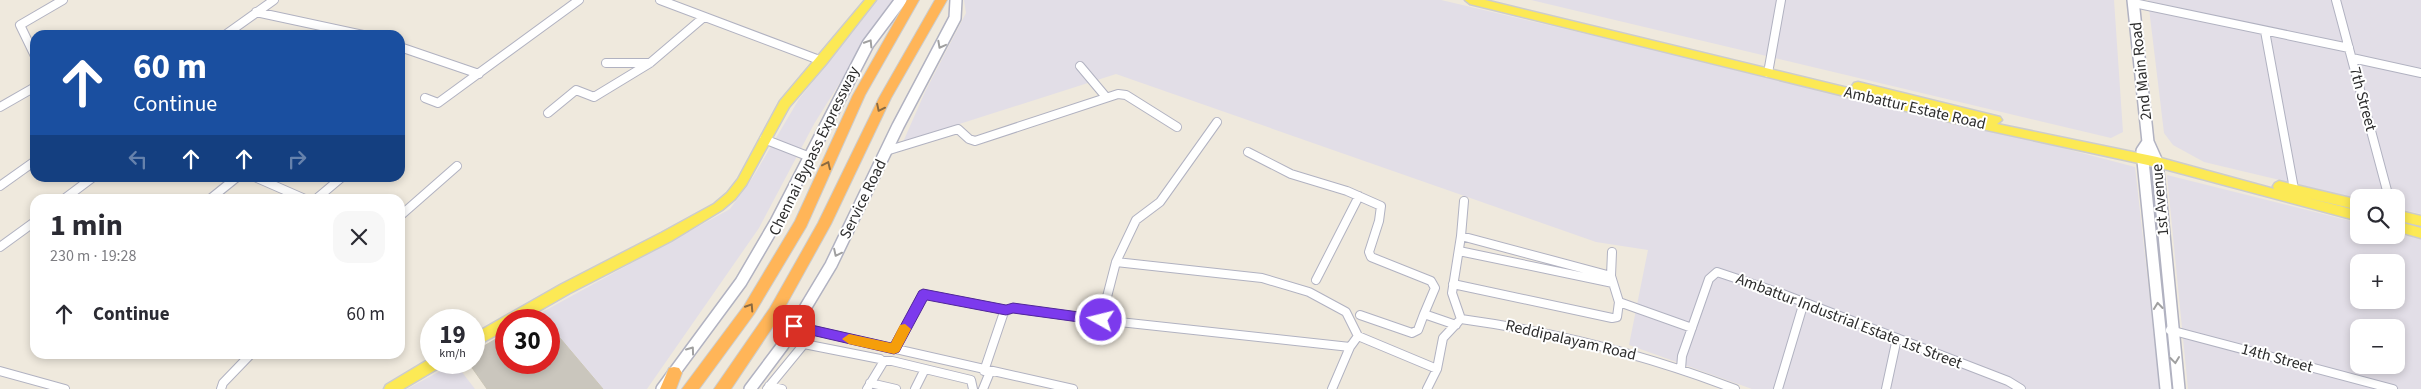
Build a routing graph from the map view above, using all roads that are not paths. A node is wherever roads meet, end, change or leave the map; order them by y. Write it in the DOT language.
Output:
graph roads {
  1 [pos="63,0"];
  2 [pos="274,0"];
  3 [pos="579,0"];
  4 [pos="660,0"];
  5 [pos="871,0"];
  6 [pos="901,0"];
  7 [pos="913,0"];
  8 [pos="956,0"];
  9 [pos="1470,0"];
  10 [pos="1490,0"];
  11 [pos="1781,0"];
  12 [pos="2336,0"];
  13 [pos="2134,1"];
  14 [pos="939,2"];
  15 [pos="256,12"];
  16 [pos="704,17"];
  17 [pos="231,30"];
  18 [pos="340,30"];
  19 [pos="2265,31"];
  20 [pos="30,46"];
  21 [pos="2349,48"];
  22 [pos="405,49"];
  23 [pos="2352,58"];
  24 [pos="822,62"];
  25 [pos="606,63"];
  26 [pos="650,64"];
  27 [pos="1080,66"];
  28 [pos="1768,69"];
  29 [pos="2421,73"];
  30 [pos="479,74"];
  31 [pos="30,90"];
  32 [pos="1106,96"];
  33 [pos="425,98"];
  34 [pos="0,107"];
  35 [pos="548,113"];
  36 [pos="1218,122"];
  37 [pos="1177,127"];
  38 [pos="764,139"];
  39 [pos="886,151"];
  40 [pos="1248,152"];
  41 [pos="2149,154"];
  42 [pos="810,158"];
  43 [pos="30,165"];
  44 [pos="457,166"];
  45 [pos="87,182"];
  46 [pos="231,182"];
  47 [pos="266,182"];
  48 [pos="337,182"];
  49 [pos="0,186"];
  50 [pos="2294,189"];
  51 [pos="2387,189"];
  52 [pos="71,194"];
  53 [pos="216,194"];
  54 [pos="294,194"];
  55 [pos="322,194"];
  56 [pos="1359,196"];
  57 [pos="1464,201"];
  58 [pos="2350,204"];
  59 [pos="405,212"];
  60 [pos="2350,213"];
  61 [pos="2405,217"];
  62 [pos="2421,221"];
  63 [pos="30,225"];
  64 [pos="2405,229"];
  65 [pos="2421,233"];
  66 [pos="1461,236"];
  67 [pos="0,247"];
  68 [pos="1459,251"];
  69 [pos="1612,252"];
  70 [pos="1116,262"];
  71 [pos="1612,279"];
  72 [pos="1316,280"];
  73 [pos="1453,284"];
  74 [pos="1619,302"];
  75 [pos="1804,302"];
  76 [pos="531,309"];
  77 [pos="1006,310"];
  78 [pos="1424,314"];
  79 [pos="1360,315"];
  80 [pos="1101,320"];
  81 [pos="1459,322"];
  82 [pos="794,326"];
  83 [pos="1692,328"];
  84 [pos="2166,329"];
  85 [pos="814,331"];
  86 [pos="1358,336"];
  87 [pos="1897,338"];
  88 [pos="804,344"];
  89 [pos="1350,347"];
  90 [pos="890,348"];
  91 [pos="246,359"];
  92 [pos="880,359"];
  93 [pos="925,369"];
  94 [pos="1437,369"];
  95 [pos="1681,369"];
  96 [pos="0,370"];
  97 [pos="987,371"];
  98 [pos="420,372"];
  99 [pos="674,373"];
  100 [pos="867,387"];
  101 [pos="768,388"];
  102 [pos="2017,388"];
  103 [pos="65,389"];
  104 [pos="221,389"];
  105 [pos="391,389"];
  106 [pos="662,389"];
  107 [pos="668,389"];
  108 [pos="690,389"];
  109 [pos="722,389"];
  110 [pos="750,389"];
  111 [pos="782,389"];
  112 [pos="896,389"];
  113 [pos="915,389"];
  114 [pos="972,389"];
  115 [pos="983,389"];
  116 [pos="1073,389"];
  117 [pos="1332,389"];
  118 [pos="1427,389"];
  119 [pos="1735,389"];
  120 [pos="1778,389"];
  121 [pos="1886,389"];
  122 [pos="2166,389"];
  123 [pos="2179,389"];
  124 [pos="2393,389"];
  1 -- 20 [label="street"];
  2 -- 15 [label="street"];
  3 -- 30 [label="street"];
  4 -- 16 [label="street"];
  5 -- 24 [label="main road"];
  42 -- 6 [label="street, one-way"];
  108 -- 7 [label="highway, Chennai Bypass Expressway, one-way"];
  8 -- 39 [label="street, Service Road, one-way"];
  9 -- 28 [label="main road, Ambattur Estate Road"];
  10 -- 28 [label="main road, Ambattur Estate Road"];
  11 -- 28 [label="street"];
  12 -- 21 [label="street, 7th Street"];
  13 -- 19 [label="street"];
  13 -- 41 [label="street, 2nd Main Road"];
  14 -- 109 [label="highway, one-way"];
  15 -- 17 [label="street"];
  15 -- 18 [label="street"];
  16 -- 24 [label="street"];
  16 -- 26 [label="street"];
  19 -- 21 [label="street"];
  19 -- 50 [label="street"];
  21 -- 23 [label="street, 7th Street"];
  22 -- 30 [label="street"];
  23 -- 29 [label="street"];
  23 -- 51 [label="street, 7th Street"];
  24 -- 38 [label="main road"];
  25 -- 26 [label="street"];
  26 -- 35 [label="street"];
  27 -- 32 [label="street"];
  28 -- 41 [label="main road, Ambattur Estate Road"];
  30 -- 33 [label="street"];
  31 -- 34 [label="street"];
  32 -- 37 [label="street"];
  32 -- 39 [label="street"];
  36 -- 70 [label="street"];
  38 -- 42 [label="street"];
  38 -- 76 [label="main road"];
  39 -- 82 [label="street, Service Road, one-way"];
  40 -- 56 [label="street"];
  41 -- 50 [label="main road, Ambattur Estate Road"];
  41 -- 60 [label="main road, Ambattur Estate Road"];
  41 -- 84 [label="street, 1st Avenue"];
  99 -- 42 [label="street, one-way"];
  43 -- 49 [label="street"];
  44 -- 59 [label="street"];
  45 -- 52 [label="street"];
  46 -- 53 [label="street"];
  47 -- 54 [label="street"];
  48 -- 55 [label="street"];
  50 -- 58 [label="main road, Ambattur Estate Road"];
  56 -- 72 [label="street"];
  56 -- 78 [label="street"];
  57 -- 66 [label="street"];
  61 -- 62 [label="main road"];
  63 -- 67 [label="street"];
  64 -- 65 [label="main road"];
  66 -- 68 [label="street"];
  66 -- 71 [label="street"];
  68 -- 71 [label="street"];
  68 -- 73 [label="street"];
  69 -- 71 [label="street"];
  70 -- 80 [label="street"];
  70 -- 86 [label="street"];
  71 -- 74 [label="street"];
  73 -- 74 [label="street"];
  73 -- 81 [label="street"];
  74 -- 83 [label="street"];
  75 -- 83 [label="street, Ambattur Industrial Estate 1st Street"];
  75 -- 87 [label="street, Ambattur Industrial Estate 1st Street"];
  75 -- 120 [label="street"];
  77 -- 80 [label="street"];
  77 -- 90 [label="street"];
  77 -- 97 [label="street"];
  78 -- 79 [label="street"];
  78 -- 81 [label="street, Reddipalayam Road"];
  80 -- 89 [label="street"];
  81 -- 94 [label="street"];
  81 -- 95 [label="street, Reddipalayam Road"];
  82 -- 85 [label="street"];
  82 -- 110 [label="street, Service Road"];
  83 -- 95 [label="street, Ambattur Industrial Estate 1st Street"];
  84 -- 122 [label="street, 1st Avenue"];
  84 -- 123 [label="street, 1st Avenue, one-way"];
  84 -- 124 [label="street, 14th Street"];
  85 -- 88 [label="street"];
  85 -- 90 [label="street"];
  86 -- 89 [label="street"];
  86 -- 94 [label="street"];
  87 -- 102 [label="street, Ambattur Industrial Estate 1st Street"];
  87 -- 121 [label="street"];
  88 -- 92 [label="street"];
  88 -- 101 [label="street"];
  89 -- 117 [label="street"];
  90 -- 92 [label="street"];
  90 -- 97 [label="street"];
  91 -- 104 [label="street"];
  92 -- 100 [label="street"];
  93 -- 100 [label="street"];
  93 -- 113 [label="street"];
  93 -- 114 [label="street"];
  94 -- 118 [label="street"];
  95 -- 119 [label="street, Reddipalayam Road"];
  96 -- 103 [label="street"];
  97 -- 115 [label="street"];
  97 -- 116 [label="street"];
  98 -- 105 [label="main road"];
  99 -- 106 [label="street"];
  99 -- 107 [label="highway"];
  100 -- 112 [label="street"];
  101 -- 111 [label="street"];
}
